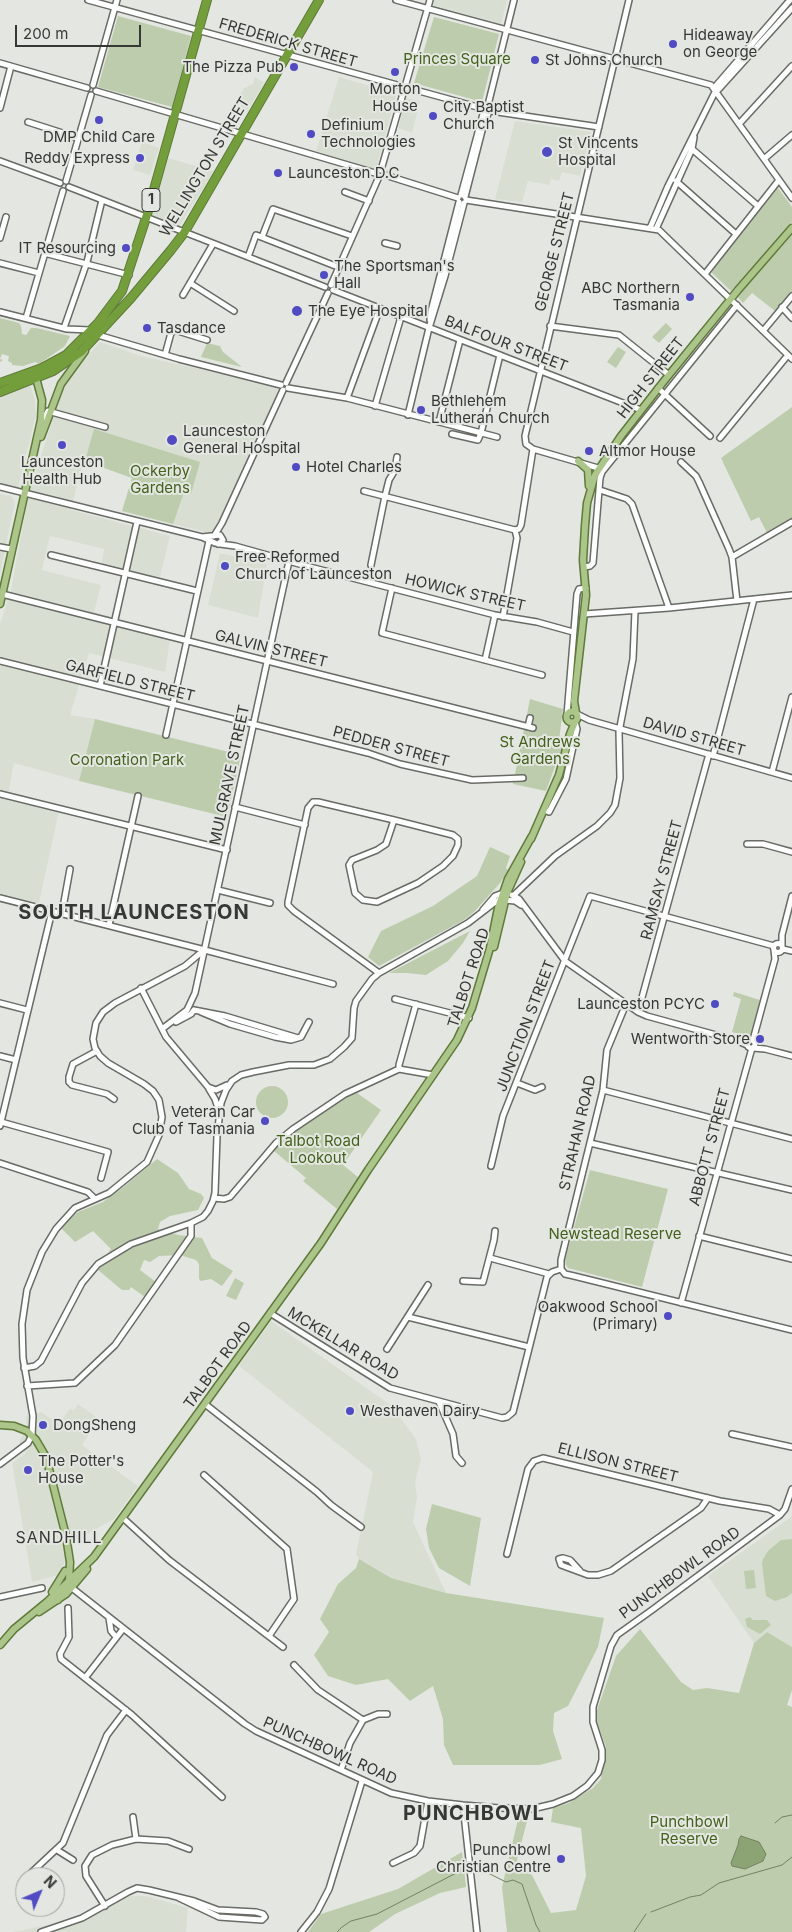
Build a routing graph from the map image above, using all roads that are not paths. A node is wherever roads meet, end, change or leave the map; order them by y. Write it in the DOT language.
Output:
graph roads {
  1 [pos="88,0"];
  2 [pos="117,0"];
  3 [pos="207,0"];
  4 [pos="319,0"];
  5 [pos="396,0"];
  6 [pos="430,0"];
  7 [pos="514,0"];
  8 [pos="630,0"];
  9 [pos="790,0"];
  10 [pos="115,8"];
  11 [pos="792,8"];
  12 [pos="428,9"];
  13 [pos="506,30"];
  14 [pos="198,31"];
  15 [pos="287,56"];
  16 [pos="615,59"];
  17 [pos="0,63"];
  18 [pos="11,66"];
  19 [pos="792,66"];
  20 [pos="93,85"];
  21 [pos="87,88"];
  22 [pos="405,88"];
  23 [pos="716,90"];
  24 [pos="96,91"];
  25 [pos="91,95"];
  26 [pos="0,108"];
  27 [pos="486,112"];
  28 [pos="176,114"];
  29 [pos="28,122"];
  30 [pos="739,124"];
  31 [pos="598,127"];
  32 [pos="696,131"];
  33 [pos="241,134"];
  34 [pos="792,135"];
  35 [pos="78,138"];
  36 [pos="692,149"];
  37 [pos="764,159"];
  38 [pos="0,161"];
  39 [pos="381,170"];
  40 [pos="375,172"];
  41 [pos="385,175"];
  42 [pos="378,179"];
  43 [pos="779,180"];
  44 [pos="66,181"];
  45 [pos="676,181"];
  46 [pos="60,183"];
  47 [pos="69,187"];
  48 [pos="63,191"];
  49 [pos="345,192"];
  50 [pos="792,198"];
  51 [pos="462,199"];
  52 [pos="102,200"];
  53 [pos="369,201"];
  54 [pos="758,206"];
  55 [pos="576,217"];
  56 [pos="6,218"];
  57 [pos="146,218"];
  58 [pos="653,228"];
  59 [pos="792,228"];
  60 [pos="184,233"];
  61 [pos="736,234"];
  62 [pos="352,236"];
  63 [pos="262,237"];
  64 [pos="0,238"];
  65 [pos="385,243"];
  66 [pos="213,244"];
  67 [pos="397,246"];
  68 [pos="44,253"];
  69 [pos="248,257"];
  70 [pos="0,263"];
  71 [pos="86,264"];
  72 [pos="338,266"];
  73 [pos="39,273"];
  74 [pos="704,274"];
  75 [pos="129,275"];
  76 [pos="190,283"];
  77 [pos="329,289"];
  78 [pos="183,295"];
  79 [pos="792,296"];
  80 [pos="730,299"];
  81 [pos="738,305"];
  82 [pos="782,307"];
  83 [pos="380,308"];
  84 [pos="234,311"];
  85 [pos="0,312"];
  86 [pos="401,317"];
  87 [pos="26,318"];
  88 [pos="792,318"];
  89 [pos="550,326"];
  90 [pos="429,328"];
  91 [pos="65,329"];
  92 [pos="763,331"];
  93 [pos="95,332"];
  94 [pos="207,340"];
  95 [pos="460,340"];
  96 [pos="75,347"];
  97 [pos="164,355"];
  98 [pos="500,355"];
  99 [pos="790,357"];
  100 [pos="42,368"];
  101 [pos="540,370"];
  102 [pos="669,375"];
  103 [pos="36,378"];
  104 [pos="0,383"];
  105 [pos="285,387"];
  106 [pos="658,388"];
  107 [pos="0,392"];
  108 [pos="665,394"];
  109 [pos="346,398"];
  110 [pos="375,406"];
  111 [pos="641,410"];
  112 [pos="50,411"];
  113 [pos="408,414"];
  114 [pos="440,422"];
  115 [pos="105,427"];
  116 [pos="39,429"];
  117 [pos="481,433"];
  118 [pos="452,434"];
  119 [pos="710,436"];
  120 [pos="497,437"];
  121 [pos="720,438"];
  122 [pos="533,449"];
  123 [pos="397,457"];
  124 [pos="31,461"];
  125 [pos="578,462"];
  126 [pos="681,462"];
  127 [pos="598,468"];
  128 [pos="0,487"];
  129 [pos="600,490"];
  130 [pos="364,491"];
  131 [pos="24,492"];
  132 [pos="590,492"];
  133 [pos="385,496"];
  134 [pos="137,522"];
  135 [pos="792,522"];
  136 [pos="515,530"];
  137 [pos="217,540"];
  138 [pos="0,546"];
  139 [pos="11,549"];
  140 [pos="51,555"];
  141 [pos="732,557"];
  142 [pos="289,561"];
  143 [pos="371,565"];
  144 [pos="584,567"];
  145 [pos="125,573"];
  146 [pos="392,588"];
  147 [pos="586,588"];
  148 [pos="197,591"];
  149 [pos="2,594"];
  150 [pos="792,595"];
  151 [pos="754,599"];
  152 [pos="737,601"];
  153 [pos="0,604"];
  154 [pos="668,608"];
  155 [pos="635,611"];
  156 [pos="584,614"];
  157 [pos="495,615"];
  158 [pos="503,617"];
  159 [pos="114,623"];
  160 [pos="573,632"];
  161 [pos="186,641"];
  162 [pos="485,660"];
  163 [pos="0,661"];
  164 [pos="268,661"];
  165 [pos="542,674"];
  166 [pos="100,686"];
  167 [pos="792,697"];
  168 [pos="574,701"];
  169 [pos="172,705"];
  170 [pos="567,716"];
  171 [pos="530,718"];
  172 [pos="576,718"];
  173 [pos="254,724"];
  174 [pos="620,729"];
  175 [pos="570,734"];
  176 [pos="166,735"];
  177 [pos="711,755"];
  178 [pos="772,772"];
  179 [pos="522,778"];
  180 [pos="792,778"];
  181 [pos="0,794"];
  182 [pos="138,796"];
  183 [pos="553,797"];
  184 [pos="236,807"];
  185 [pos="394,820"];
  186 [pos="304,825"];
  187 [pos="130,826"];
  188 [pos="747,844"];
  189 [pos="227,850"];
  190 [pos="792,852"];
  191 [pos="70,870"];
  192 [pos="218,890"];
  193 [pos="506,896"];
  194 [pos="792,896"];
  195 [pos="0,898"];
  196 [pos="270,903"];
  197 [pos="523,907"];
  198 [pos="52,911"];
  199 [pos="62,913"];
  200 [pos="665,917"];
  201 [pos="109,926"];
  202 [pos="778,947"];
  203 [pos="204,950"];
  204 [pos="792,951"];
  205 [pos="565,961"];
  206 [pos="379,973"];
  207 [pos="332,984"];
  208 [pos="141,988"];
  209 [pos="395,999"];
  210 [pos="0,1003"];
  211 [pos="416,1004"];
  212 [pos="626,1004"];
  213 [pos="192,1009"];
  214 [pos="27,1010"];
  215 [pos="638,1012"];
  216 [pos="469,1018"];
  217 [pos="309,1022"];
  218 [pos="162,1029"];
  219 [pos="751,1045"];
  220 [pos="97,1051"];
  221 [pos="0,1056"];
  222 [pos="792,1056"];
  223 [pos="16,1060"];
  224 [pos="400,1069"];
  225 [pos="433,1075"];
  226 [pos="232,1081"];
  227 [pos="517,1083"];
  228 [pos="208,1087"];
  229 [pos="542,1087"];
  230 [pos="535,1090"];
  231 [pos="603,1090"];
  232 [pos="0,1092"];
  233 [pos="8,1094"];
  234 [pos="537,1097"];
  235 [pos="114,1099"];
  236 [pos="219,1116"];
  237 [pos="0,1124"];
  238 [pos="730,1124"];
  239 [pos="792,1139"];
  240 [pos="590,1144"];
  241 [pos="0,1164"];
  242 [pos="491,1166"];
  243 [pos="717,1172"];
  244 [pos="101,1178"];
  245 [pos="359,1186"];
  246 [pos="792,1190"];
  247 [pos="214,1198"];
  248 [pos="95,1199"];
  249 [pos="191,1222"];
  250 [pos="497,1234"];
  251 [pos="699,1236"];
  252 [pos="490,1258"];
  253 [pos="792,1259"];
  254 [pos="561,1269"];
  255 [pos="548,1274"];
  256 [pos="466,1278"];
  257 [pos="428,1285"];
  258 [pos="681,1303"];
  259 [pos="270,1313"];
  260 [pos="408,1317"];
  261 [pos="792,1330"];
  262 [pos="529,1347"];
  263 [pos="387,1349"];
  264 [pos="24,1368"];
  265 [pos="27,1386"];
  266 [pos="439,1402"];
  267 [pos="205,1404"];
  268 [pos="0,1425"];
  269 [pos="732,1434"];
  270 [pos="32,1435"];
  271 [pos="792,1447"];
  272 [pos="462,1463"];
  273 [pos="0,1464"];
  274 [pos="204,1475"];
  275 [pos="792,1489"];
  276 [pos="708,1498"];
  277 [pos="763,1509"];
  278 [pos="780,1515"];
  279 [pos="123,1518"];
  280 [pos="774,1520"];
  281 [pos="362,1527"];
  282 [pos="68,1549"];
  283 [pos="507,1554"];
  284 [pos="69,1557"];
  285 [pos="94,1557"];
  286 [pos="83,1569"];
  287 [pos="65,1571"];
  288 [pos="580,1571"];
  289 [pos="70,1586"];
  290 [pos="42,1588"];
  291 [pos="0,1597"];
  292 [pos="68,1608"];
  293 [pos="109,1618"];
  294 [pos="19,1625"];
  295 [pos="123,1629"];
  296 [pos="269,1636"];
  297 [pos="116,1637"];
  298 [pos="0,1645"];
  299 [pos="283,1647"];
  300 [pos="294,1665"];
  301 [pos="85,1678"];
  302 [pos="126,1710"];
  303 [pos="387,1714"];
  304 [pos="363,1720"];
  305 [pos="341,1770"];
  306 [pos="362,1781"];
  307 [pos="222,1796"];
  308 [pos="428,1801"];
  309 [pos="463,1805"];
  310 [pos="133,1817"];
  311 [pos="136,1838"];
  312 [pos="189,1849"];
  313 [pos="57,1850"];
  314 [pos="72,1860"];
  315 [pos="392,1863"];
  316 [pos="38,1867"];
  317 [pos="180,1898"];
  318 [pos="104,1906"];
  319 [pos="41,1932"];
  320 [pos="301,1932"];
  321 [pos="477,1932"];
  1 -- 10 [label="street, FREDERICK STREET"];
  2 -- 10 [label="street"];
  3 -- 14 [label="highway, 1"];
  4 -- 15 [label="highway, WELLINGTON STREET / 1"];
  5 -- 12 [label="street"];
  6 -- 12 [label="street"];
  7 -- 13 [label="street"];
  8 -- 16 [label="street, GEORGE STREET"];
  9 -- 23 [label="street"];
  10 -- 14 [label="street, FREDERICK STREET"];
  10 -- 20 [label="street"];
  11 -- 23 [label="street"];
  12 -- 13 [label="street"];
  12 -- 22 [label="street"];
  13 -- 16 [label="street"];
  13 -- 27 [label="street"];
  14 -- 15 [label="street, FREDERICK STREET"];
  14 -- 28 [label="highway, 1"];
  15 -- 22 [label="street, FREDERICK STREET"];
  15 -- 33 [label="highway, WELLINGTON STREET / 1"];
  16 -- 23 [label="street"];
  16 -- 31 [label="street, GEORGE STREET"];
  17 -- 18 [label="street"];
  18 -- 21 [label="street"];
  18 -- 26 [label="street"];
  19 -- 30 [label="street"];
  20 -- 21 [label="street"];
  20 -- 24 [label="street"];
  21 -- 25 [label="street"];
  22 -- 27 [label="street, FREDERICK STREET"];
  22 -- 39 [label="street"];
  23 -- 30 [label="street"];
  23 -- 32 [label="street"];
  24 -- 25 [label="street"];
  24 -- 28 [label="street"];
  25 -- 35 [label="street"];
  27 -- 31 [label="street, FREDERICK STREET"];
  27 -- 51 [label="street"];
  28 -- 33 [label="street"];
  28 -- 57 [label="highway, 1"];
  29 -- 35 [label="street"];
  30 -- 37 [label="street"];
  31 -- 55 [label="street, GEORGE STREET"];
  32 -- 36 [label="street"];
  32 -- 58 [label="street"];
  33 -- 40 [label="street"];
  33 -- 60 [label="highway, WELLINGTON STREET / 1"];
  34 -- 37 [label="street"];
  35 -- 44 [label="street"];
  36 -- 45 [label="street"];
  36 -- 54 [label="street"];
  37 -- 43 [label="street"];
  38 -- 46 [label="street"];
  39 -- 40 [label="street"];
  39 -- 41 [label="street"];
  40 -- 42 [label="street"];
  41 -- 42 [label="street"];
  41 -- 51 [label="street"];
  42 -- 53 [label="street"];
  43 -- 50 [label="street"];
  43 -- 54 [label="street"];
  44 -- 46 [label="street"];
  44 -- 47 [label="street"];
  45 -- 58 [label="street"];
  45 -- 61 [label="street"];
  46 -- 48 [label="street"];
  47 -- 48 [label="street"];
  47 -- 52 [label="street, BALFOUR STREET"];
  48 -- 68 [label="street"];
  49 -- 53 [label="street"];
  51 -- 55 [label="street"];
  51 -- 90 [label="street"];
  52 -- 57 [label="street, BALFOUR STREET"];
  52 -- 71 [label="street"];
  53 -- 62 [label="street"];
  54 -- 61 [label="street"];
  55 -- 58 [label="street"];
  55 -- 89 [label="street, GEORGE STREET"];
  56 -- 64 [label="street"];
  57 -- 60 [label="street, BALFOUR STREET"];
  57 -- 75 [label="highway, 1"];
  58 -- 74 [label="street"];
  59 -- 80 [label="main road, HIGH STREET"];
  60 -- 66 [label="street, BALFOUR STREET"];
  60 -- 93 [label="highway, WELLINGTON STREET / 1"];
  61 -- 74 [label="street"];
  62 -- 63 [label="street"];
  62 -- 72 [label="street"];
  63 -- 69 [label="street"];
  63 -- 72 [label="street"];
  65 -- 67 [label="street"];
  66 -- 69 [label="street, BALFOUR STREET"];
  66 -- 76 [label="street"];
  68 -- 71 [label="street"];
  68 -- 73 [label="street"];
  69 -- 77 [label="street, BALFOUR STREET"];
  70 -- 73 [label="street"];
  71 -- 75 [label="street"];
  71 -- 91 [label="street"];
  72 -- 77 [label="street"];
  73 -- 87 [label="street"];
  74 -- 80 [label="street"];
  75 -- 93 [label="highway, 1"];
  76 -- 78 [label="street"];
  76 -- 84 [label="street"];
  77 -- 83 [label="street, BALFOUR STREET"];
  77 -- 105 [label="street"];
  79 -- 82 [label="street"];
  80 -- 81 [label="street"];
  80 -- 102 [label="main road, HIGH STREET"];
  81 -- 92 [label="street"];
  81 -- 108 [label="street, HIGH STREET"];
  82 -- 88 [label="street"];
  82 -- 92 [label="street"];
  83 -- 86 [label="street, BALFOUR STREET"];
  83 -- 109 [label="street"];
  85 -- 87 [label="street"];
  86 -- 90 [label="street, BALFOUR STREET"];
  86 -- 110 [label="street"];
  87 -- 91 [label="street"];
  89 -- 101 [label="street, GEORGE STREET"];
  89 -- 102 [label="street"];
  90 -- 95 [label="street, BALFOUR STREET"];
  90 -- 113 [label="street"];
  91 -- 93 [label="street"];
  91 -- 96 [label="street"];
  92 -- 99 [label="street"];
  93 -- 96 [label="highway, 1"];
  93 -- 97 [label="street"];
  93 -- 103 [label="highway, WELLINGTON STREET / 1"];
  93 -- 112 [label="main road, WELLINGTON STREET"];
  94 -- 97 [label="street"];
  95 -- 98 [label="street, BALFOUR STREET"];
  95 -- 114 [label="street"];
  96 -- 100 [label="highway, 1"];
  97 -- 105 [label="street"];
  98 -- 101 [label="street, BALFOUR STREET"];
  98 -- 117 [label="street"];
  99 -- 121 [label="street"];
  100 -- 103 [label="highway"];
  100 -- 104 [label="highway, 1"];
  101 -- 111 [label="street, BALFOUR STREET"];
  101 -- 122 [label="street, GEORGE STREET"];
  102 -- 106 [label="main road, HIGH STREET"];
  103 -- 107 [label="highway, 1"];
  103 -- 116 [label="main road, WELLINGTON STREET"];
  105 -- 109 [label="street"];
  105 -- 137 [label="street"];
  106 -- 108 [label="street"];
  106 -- 111 [label="main road, HIGH STREET"];
  108 -- 119 [label="street"];
  108 -- 129 [label="street, HIGH STREET"];
  109 -- 110 [label="street"];
  110 -- 113 [label="street"];
  111 -- 127 [label="main road, HIGH STREET"];
  112 -- 115 [label="street"];
  112 -- 116 [label="street"];
  112 -- 124 [label="main road, WELLINGTON STREET"];
  113 -- 114 [label="street"];
  114 -- 117 [label="street"];
  116 -- 124 [label="main road, WELLINGTON STREET"];
  117 -- 118 [label="street"];
  117 -- 120 [label="street"];
  122 -- 125 [label="street"];
  122 -- 136 [label="street"];
  123 -- 133 [label="street"];
  124 -- 131 [label="main road, WELLINGTON STREET"];
  125 -- 127 [label="street"];
  125 -- 132 [label="main road"];
  126 -- 141 [label="street"];
  127 -- 132 [label="main road, HIGH STREET"];
  128 -- 131 [label="street, HOWICK STREET"];
  129 -- 144 [label="street, HIGH STREET"];
  129 -- 154 [label="street"];
  130 -- 133 [label="street"];
  131 -- 134 [label="street, HOWICK STREET"];
  131 -- 139 [label="main road, WELLINGTON STREET"];
  132 -- 144 [label="main road, HIGH STREET"];
  133 -- 136 [label="street"];
  133 -- 143 [label="street"];
  134 -- 137 [label="street, HOWICK STREET"];
  134 -- 145 [label="street"];
  135 -- 141 [label="street"];
  136 -- 158 [label="street"];
  137 -- 142 [label="street, HOWICK STREET"];
  137 -- 148 [label="street"];
  138 -- 139 [label="street"];
  139 -- 149 [label="main road, WELLINGTON STREET"];
  140 -- 145 [label="street"];
  141 -- 152 [label="street"];
  142 -- 146 [label="street, HOWICK STREET"];
  142 -- 164 [label="street, MULGRAVE STREET"];
  144 -- 147 [label="main road, HIGH STREET"];
  145 -- 148 [label="street"];
  145 -- 159 [label="street"];
  146 -- 157 [label="street, HOWICK STREET"];
  146 -- 162 [label="street"];
  147 -- 156 [label="main road, HIGH STREET"];
  147 -- 160 [label="street"];
  148 -- 161 [label="street"];
  149 -- 153 [label="main road, WELLINGTON STREET"];
  149 -- 159 [label="street, GALVIN STREET"];
  150 -- 151 [label="street"];
  151 -- 152 [label="street"];
  151 -- 177 [label="street, RAMSAY STREET"];
  152 -- 154 [label="street"];
  154 -- 155 [label="street"];
  155 -- 156 [label="street"];
  155 -- 174 [label="street"];
  156 -- 168 [label="main road, HIGH STREET"];
  157 -- 158 [label="street, HOWICK STREET"];
  157 -- 162 [label="street"];
  158 -- 160 [label="street, HOWICK STREET"];
  159 -- 161 [label="street, GALVIN STREET"];
  159 -- 166 [label="street"];
  160 -- 170 [label="street"];
  161 -- 164 [label="street, GALVIN STREET"];
  161 -- 169 [label="street"];
  162 -- 165 [label="street"];
  163 -- 166 [label="street, GARFIELD STREET"];
  164 -- 171 [label="street, GALVIN STREET"];
  164 -- 173 [label="street, MULGRAVE STREET"];
  166 -- 169 [label="street, GARFIELD STREET"];
  167 -- 178 [label="street"];
  168 -- 170 [label="main road, HIGH STREET"];
  168 -- 172 [label="main road, HIGH STREET"];
  169 -- 173 [label="street, GARFIELD STREET"];
  169 -- 176 [label="street"];
  170 -- 172 [label="main road"];
  170 -- 172 [label="main road"];
  170 -- 175 [label="main road"];
  172 -- 174 [label="street, DAVID STREET"];
  172 -- 175 [label="main road"];
  172 -- 183 [label="street"];
  173 -- 179 [label="street, PEDDER STREET"];
  173 -- 184 [label="street, MULGRAVE STREET"];
  174 -- 177 [label="street, DAVID STREET"];
  174 -- 193 [label="street"];
  175 -- 183 [label="main road"];
  177 -- 178 [label="street, DAVID STREET"];
  177 -- 200 [label="street, RAMSAY STREET"];
  178 -- 180 [label="street, DAVID STREET"];
  181 -- 187 [label="street"];
  182 -- 187 [label="street"];
  183 -- 193 [label="main road"];
  184 -- 186 [label="street"];
  184 -- 189 [label="street, MULGRAVE STREET"];
  185 -- 185 [label="street"];
  185 -- 186 [label="street"];
  186 -- 206 [label="street"];
  187 -- 189 [label="street"];
  187 -- 201 [label="street"];
  188 -- 190 [label="street"];
  189 -- 192 [label="street, MULGRAVE STREET"];
  191 -- 199 [label="street"];
  192 -- 196 [label="street"];
  192 -- 203 [label="street, MULGRAVE STREET"];
  193 -- 197 [label="street"];
  193 -- 197 [label="street"];
  193 -- 206 [label="street"];
  193 -- 216 [label="main road, TALBOT ROAD"];
  193 -- 245 [label="main road, TALBOT ROAD"];
  194 -- 202 [label="street, ABBOTT STREET"];
  195 -- 198 [label="street"];
  197 -- 205 [label="street"];
  198 -- 199 [label="street"];
  198 -- 214 [label="street"];
  199 -- 201 [label="street"];
  200 -- 202 [label="street"];
  200 -- 205 [label="street, JUNCTION STREET"];
  200 -- 215 [label="street, RAMSAY STREET"];
  201 -- 203 [label="street"];
  202 -- 204 [label="street"];
  202 -- 219 [label="street, ABBOTT STREET"];
  203 -- 207 [label="street"];
  203 -- 208 [label="street"];
  203 -- 213 [label="street, MULGRAVE STREET"];
  205 -- 212 [label="street"];
  205 -- 227 [label="street, JUNCTION STREET"];
  206 -- 226 [label="street"];
  208 -- 218 [label="street"];
  208 -- 220 [label="street"];
  209 -- 211 [label="street"];
  210 -- 214 [label="street"];
  211 -- 216 [label="street"];
  211 -- 224 [label="street"];
  212 -- 215 [label="street"];
  212 -- 231 [label="street, STRAHAN ROAD"];
  213 -- 217 [label="street"];
  213 -- 218 [label="street"];
  214 -- 223 [label="street"];
  215 -- 219 [label="street"];
  216 -- 225 [label="main road, TALBOT ROAD"];
  218 -- 228 [label="street"];
  219 -- 222 [label="street"];
  219 -- 238 [label="street, ABBOTT STREET"];
  220 -- 235 [label="street"];
  220 -- 248 [label="street"];
  221 -- 223 [label="street"];
  223 -- 233 [label="street"];
  224 -- 225 [label="street"];
  224 -- 247 [label="street"];
  225 -- 245 [label="main road, TALBOT ROAD"];
  226 -- 228 [label="street"];
  226 -- 236 [label="street"];
  227 -- 230 [label="street"];
  227 -- 242 [label="street, JUNCTION STREET"];
  228 -- 236 [label="street"];
  229 -- 230 [label="street"];
  230 -- 234 [label="street"];
  231 -- 238 [label="street"];
  231 -- 240 [label="street, STRAHAN ROAD"];
  232 -- 233 [label="street"];
  233 -- 237 [label="street"];
  236 -- 247 [label="street"];
  237 -- 244 [label="street"];
  238 -- 239 [label="street"];
  238 -- 243 [label="street, ABBOTT STREET"];
  240 -- 243 [label="street"];
  240 -- 254 [label="street, STRAHAN ROAD"];
  241 -- 248 [label="street"];
  243 -- 246 [label="street"];
  243 -- 251 [label="street, ABBOTT STREET"];
  245 -- 259 [label="main road, TALBOT ROAD"];
  247 -- 249 [label="street"];
  248 -- 264 [label="street"];
  249 -- 264 [label="street"];
  249 -- 265 [label="street"];
  250 -- 252 [label="street"];
  251 -- 253 [label="street"];
  251 -- 258 [label="street, ABBOTT STREET"];
  252 -- 255 [label="street"];
  252 -- 256 [label="street"];
  254 -- 255 [label="street"];
  254 -- 258 [label="street"];
  255 -- 262 [label="street, MCKELLAR ROAD"];
  257 -- 260 [label="street"];
  258 -- 261 [label="street"];
  259 -- 266 [label="street, MCKELLAR ROAD"];
  259 -- 267 [label="main road, TALBOT ROAD"];
  260 -- 262 [label="street"];
  260 -- 263 [label="street"];
  262 -- 266 [label="street, MCKELLAR ROAD"];
  264 -- 265 [label="street"];
  265 -- 270 [label="street"];
  266 -- 272 [label="street"];
  267 -- 279 [label="main road, TALBOT ROAD"];
  267 -- 281 [label="street"];
  268 -- 270 [label="main road"];
  269 -- 271 [label="street"];
  270 -- 273 [label="street"];
  270 -- 282 [label="main road"];
  274 -- 296 [label="street"];
  275 -- 278 [label="street, PUNCHBOWL ROAD"];
  276 -- 277 [label="street, ELLISON STREET"];
  276 -- 283 [label="street, ELLISON STREET"];
  276 -- 288 [label="street"];
  277 -- 278 [label="street, ELLISON STREET"];
  277 -- 280 [label="street"];
  278 -- 280 [label="street, PUNCHBOWL ROAD"];
  279 -- 285 [label="main road, TALBOT ROAD"];
  279 -- 296 [label="street"];
  280 -- 309 [label="street, PUNCHBOWL ROAD"];
  282 -- 284 [label="main road"];
  282 -- 287 [label="main road"];
  284 -- 286 [label="main road"];
  284 -- 289 [label="main road"];
  285 -- 286 [label="main road, TALBOT ROAD"];
  285 -- 289 [label="main road, TALBOT ROAD"];
  286 -- 289 [label="main road, TALBOT ROAD"];
  287 -- 289 [label="main road"];
  287 -- 294 [label="main road"];
  289 -- 293 [label="street, PUNCHBOWL ROAD"];
  289 -- 294 [label="main road"];
  289 -- 294 [label="main road"];
  290 -- 291 [label="street"];
  292 -- 301 [label="street"];
  293 -- 295 [label="street, PUNCHBOWL ROAD"];
  293 -- 297 [label="street"];
  294 -- 298 [label="main road"];
  295 -- 297 [label="street"];
  295 -- 305 [label="street, PUNCHBOWL ROAD"];
  296 -- 299 [label="street"];
  297 -- 301 [label="street"];
  300 -- 304 [label="street"];
  301 -- 302 [label="street"];
  302 -- 307 [label="street"];
  302 -- 313 [label="street"];
  303 -- 304 [label="street"];
  304 -- 305 [label="street"];
  305 -- 306 [label="street, PUNCHBOWL ROAD"];
  306 -- 308 [label="street, PUNCHBOWL ROAD"];
  306 -- 320 [label="street"];
  308 -- 309 [label="street, PUNCHBOWL ROAD"];
  308 -- 315 [label="street"];
  309 -- 321 [label="street"];
  310 -- 311 [label="street"];
  311 -- 312 [label="street"];
  311 -- 318 [label="street"];
  313 -- 314 [label="street"];
  313 -- 316 [label="street"];
  317 -- 317 [label="street"];
  317 -- 318 [label="street"];
  318 -- 319 [label="street"];
}
